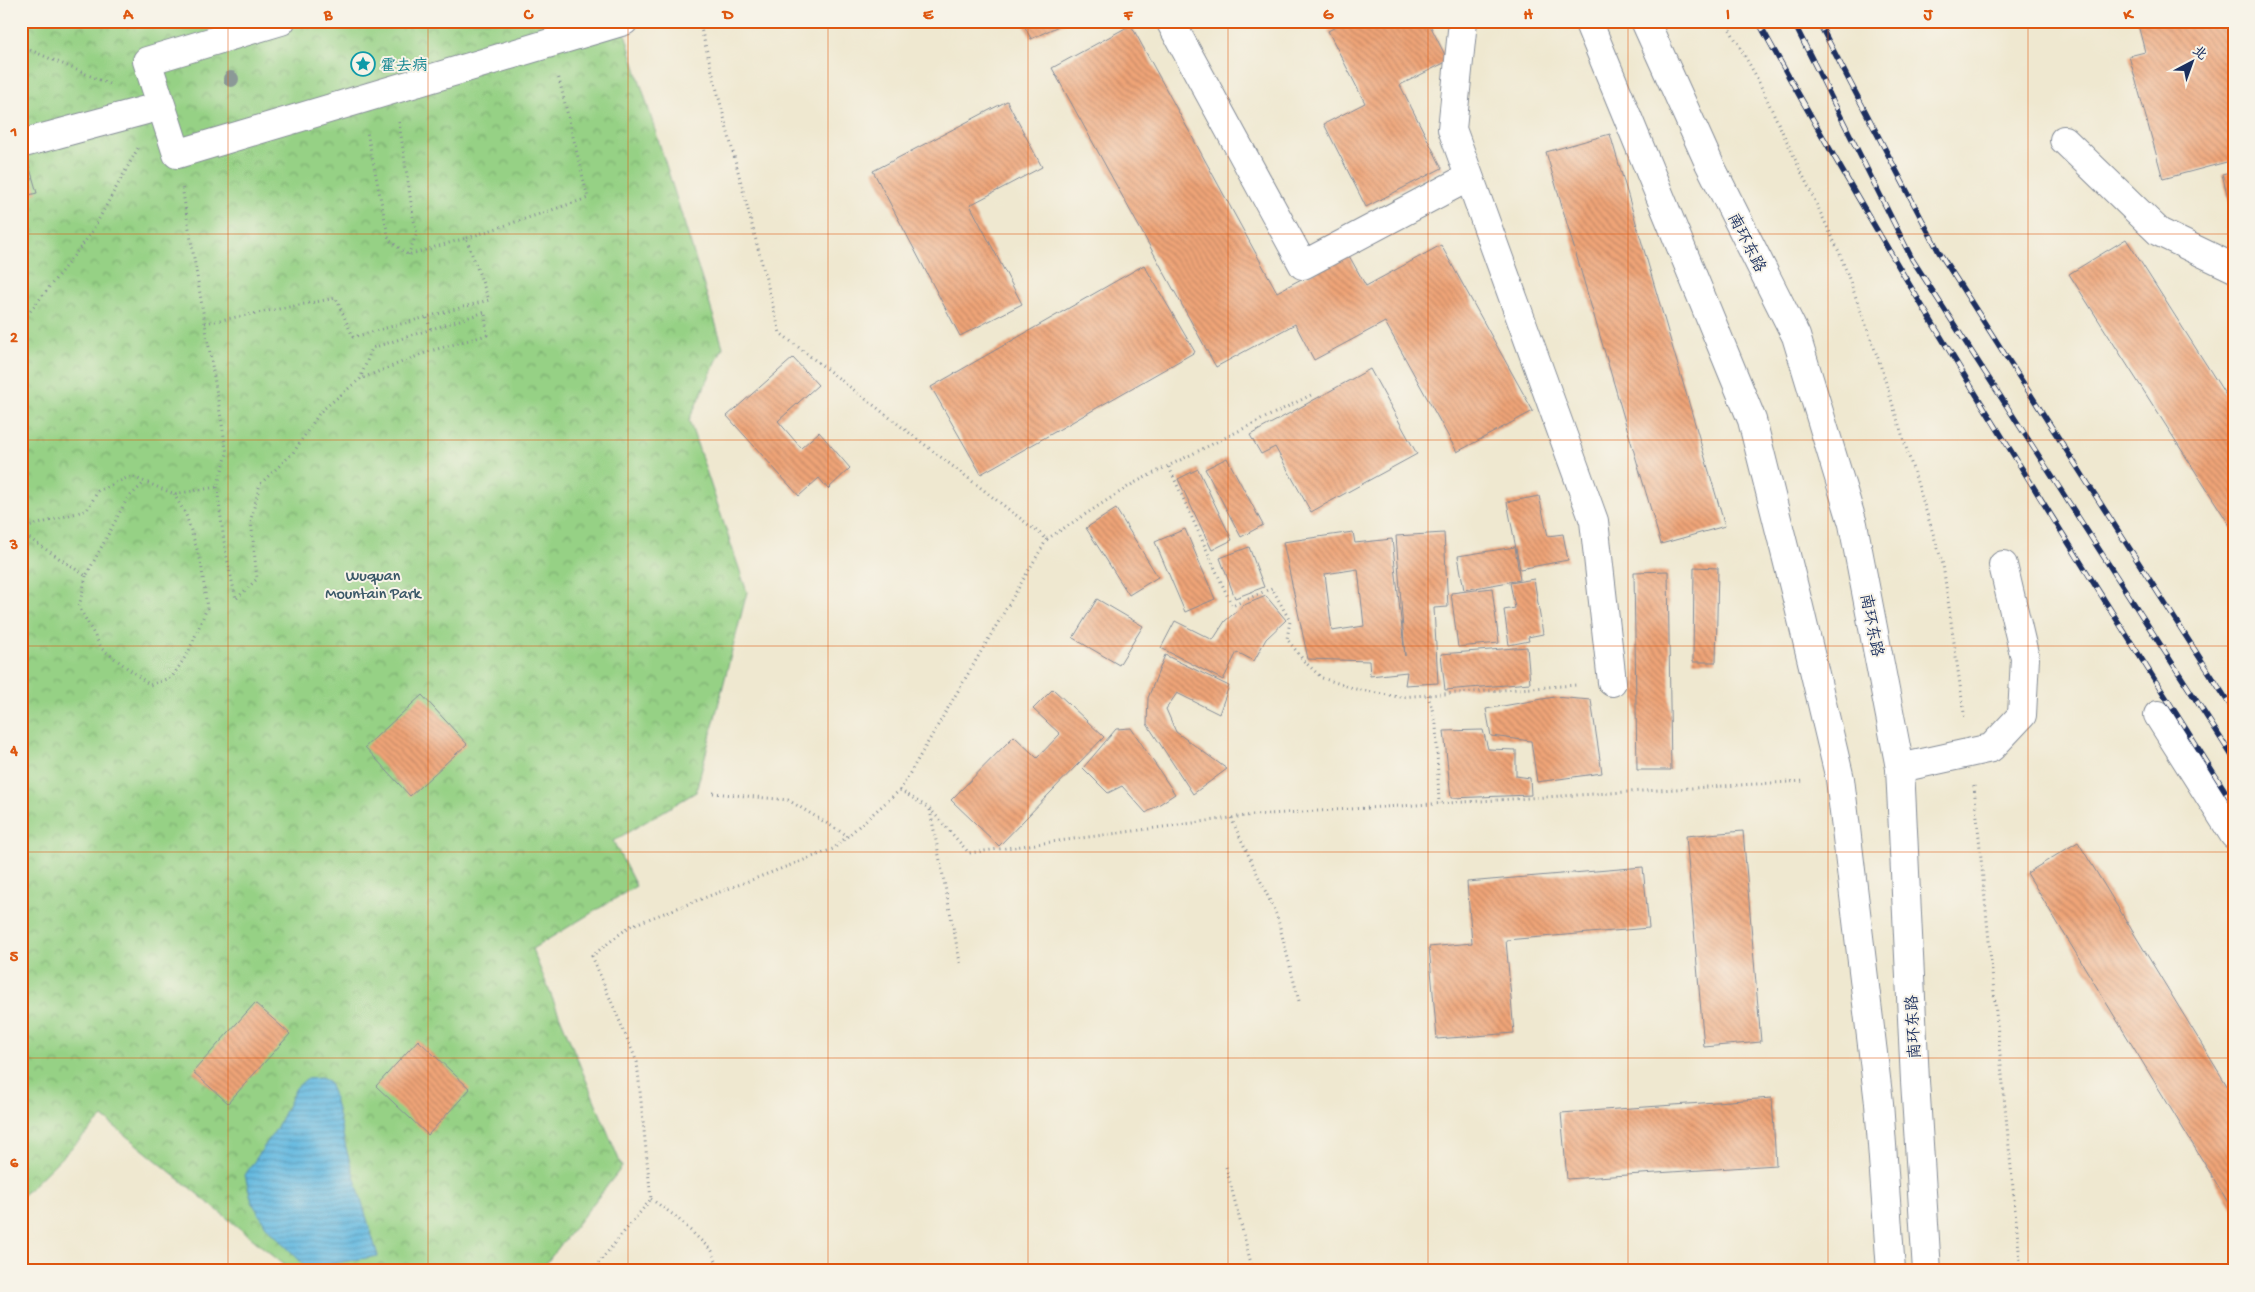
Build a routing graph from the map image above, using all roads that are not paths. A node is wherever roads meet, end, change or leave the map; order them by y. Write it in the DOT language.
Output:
graph roads {
  1 [pos="281,21"];
  2 [pos="624,21"];
  3 [pos="1170,21"];
  4 [pos="1462,21"];
  5 [pos="1588,21"];
  6 [pos="1645,21"];
  7 [pos="161,106"];
  8 [pos="2064,140"];
  9 [pos="24,144"];
  10 [pos="1469,177"];
  11 [pos="2234,268"];
  12 [pos="2003,565"];
  13 [pos="1612,682"];
  14 [pos="2158,715"];
  15 [pos="1900,768"];
  16 [pos="2234,835"];
  17 [pos="1891,1271"];
  18 [pos="1927,1271"];
  1 -- 7 [label="main road"];
  2 -- 7 [label="main road"];
  3 -- 10 [label="main road"];
  4 -- 10 [label="main road"];
  5 -- 17 [label="main road"];
  6 -- 15 [label="main road, 南环东路"];
  7 -- 9 [label="main road"];
  8 -- 11 [label="main road"];
  10 -- 13 [label="main road"];
  12 -- 15 [label="main road"];
  14 -- 16 [label="main road"];
  15 -- 18 [label="main road, 南环东路"];
}
